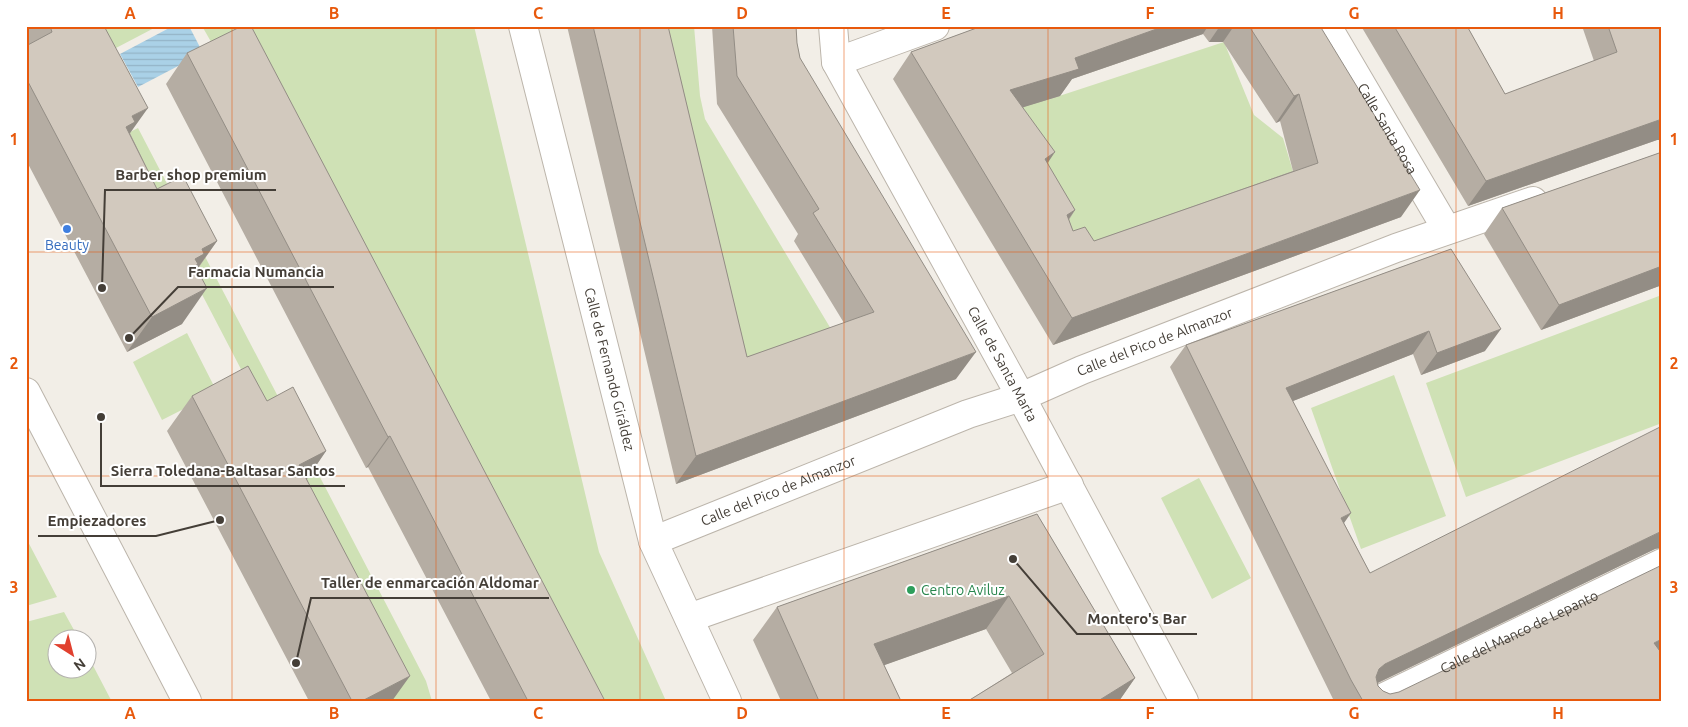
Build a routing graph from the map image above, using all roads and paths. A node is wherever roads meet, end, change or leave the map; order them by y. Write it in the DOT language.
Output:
graph roads {
  1 [pos="523,26"];
  2 [pos="833,26"];
  3 [pos="935,26"];
  4 [pos="1327,26"];
  5 [pos="836,62"];
  6 [pos="1552,194"];
  7 [pos="1447,230"];
  8 [pos="26,392"];
  9 [pos="1021,397"];
  10 [pos="1069,485"];
  11 [pos="653,541"];
  12 [pos="1662,562"];
  13 [pos="689,618"];
  14 [pos="187,701"];
  15 [pos="727,701"];
  16 [pos="1184,701"];
  17 [pos="1376,701"];
  1 -- 11 [label="street, Calle de Fernando Giráldez"];
  2 -- 5 [label="street, Calle de Santa Marta"];
  3 -- 5 [label="street"];
  4 -- 7 [label="street, Calle Santa Rosa"];
  5 -- 9 [label="street, Calle de Santa Marta"];
  6 -- 7 [label="street, Calle del Pico de Almanzor"];
  7 -- 9 [label="street, Calle del Pico de Almanzor"];
  8 -- 14 [label="street"];
  9 -- 10 [label="street, Calle de Santa Marta"];
  9 -- 11 [label="street, Calle del Pico de Almanzor"];
  10 -- 13 [label="street"];
  10 -- 16 [label="street, Calle de Santa Marta"];
  11 -- 13 [label="street, Calle de Fernando Giráldez"];
  12 -- 17 [label="street, Calle del Manco de Lepanto"];
  13 -- 15 [label="street, Calle de Fernando Giráldez"];
}
